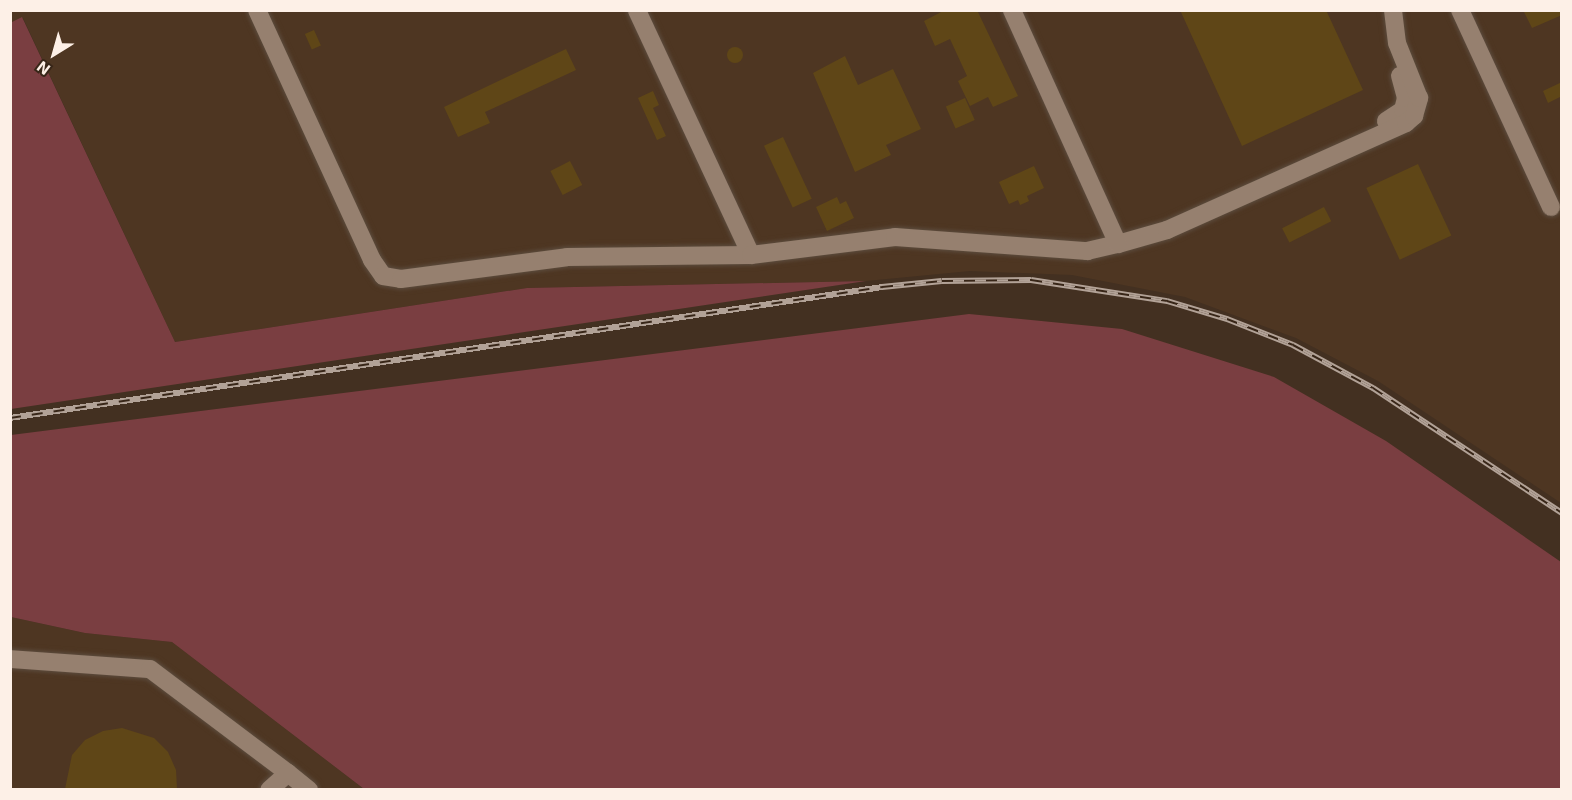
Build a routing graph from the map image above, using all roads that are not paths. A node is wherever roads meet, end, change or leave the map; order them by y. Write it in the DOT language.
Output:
graph roads {
  1 [pos="257,10"];
  2 [pos="637,10"];
  3 [pos="1012,10"];
  4 [pos="1386,10"];
  5 [pos="1393,10"];
  6 [pos="1460,10"];
  7 [pos="1319,159"];
  8 [pos="1551,207"];
  9 [pos="1118,244"];
  10 [pos="751,255"];
  11 [pos="10,659"];
  12 [pos="288,773"];
  13 [pos="269,789"];
  14 [pos="309,789"];
  1 -- 10 [label="lane"];
  2 -- 10 [label="lane"];
  3 -- 9 [label="lane"];
  4 -- 7 [label="lane"];
  5 -- 7 [label="lane"];
  6 -- 8 [label="lane"];
  7 -- 9 [label="lane"];
  9 -- 10 [label="lane"];
  11 -- 12 [label="lane"];
  12 -- 13 [label="lane"];
  12 -- 14 [label="lane"];
}
